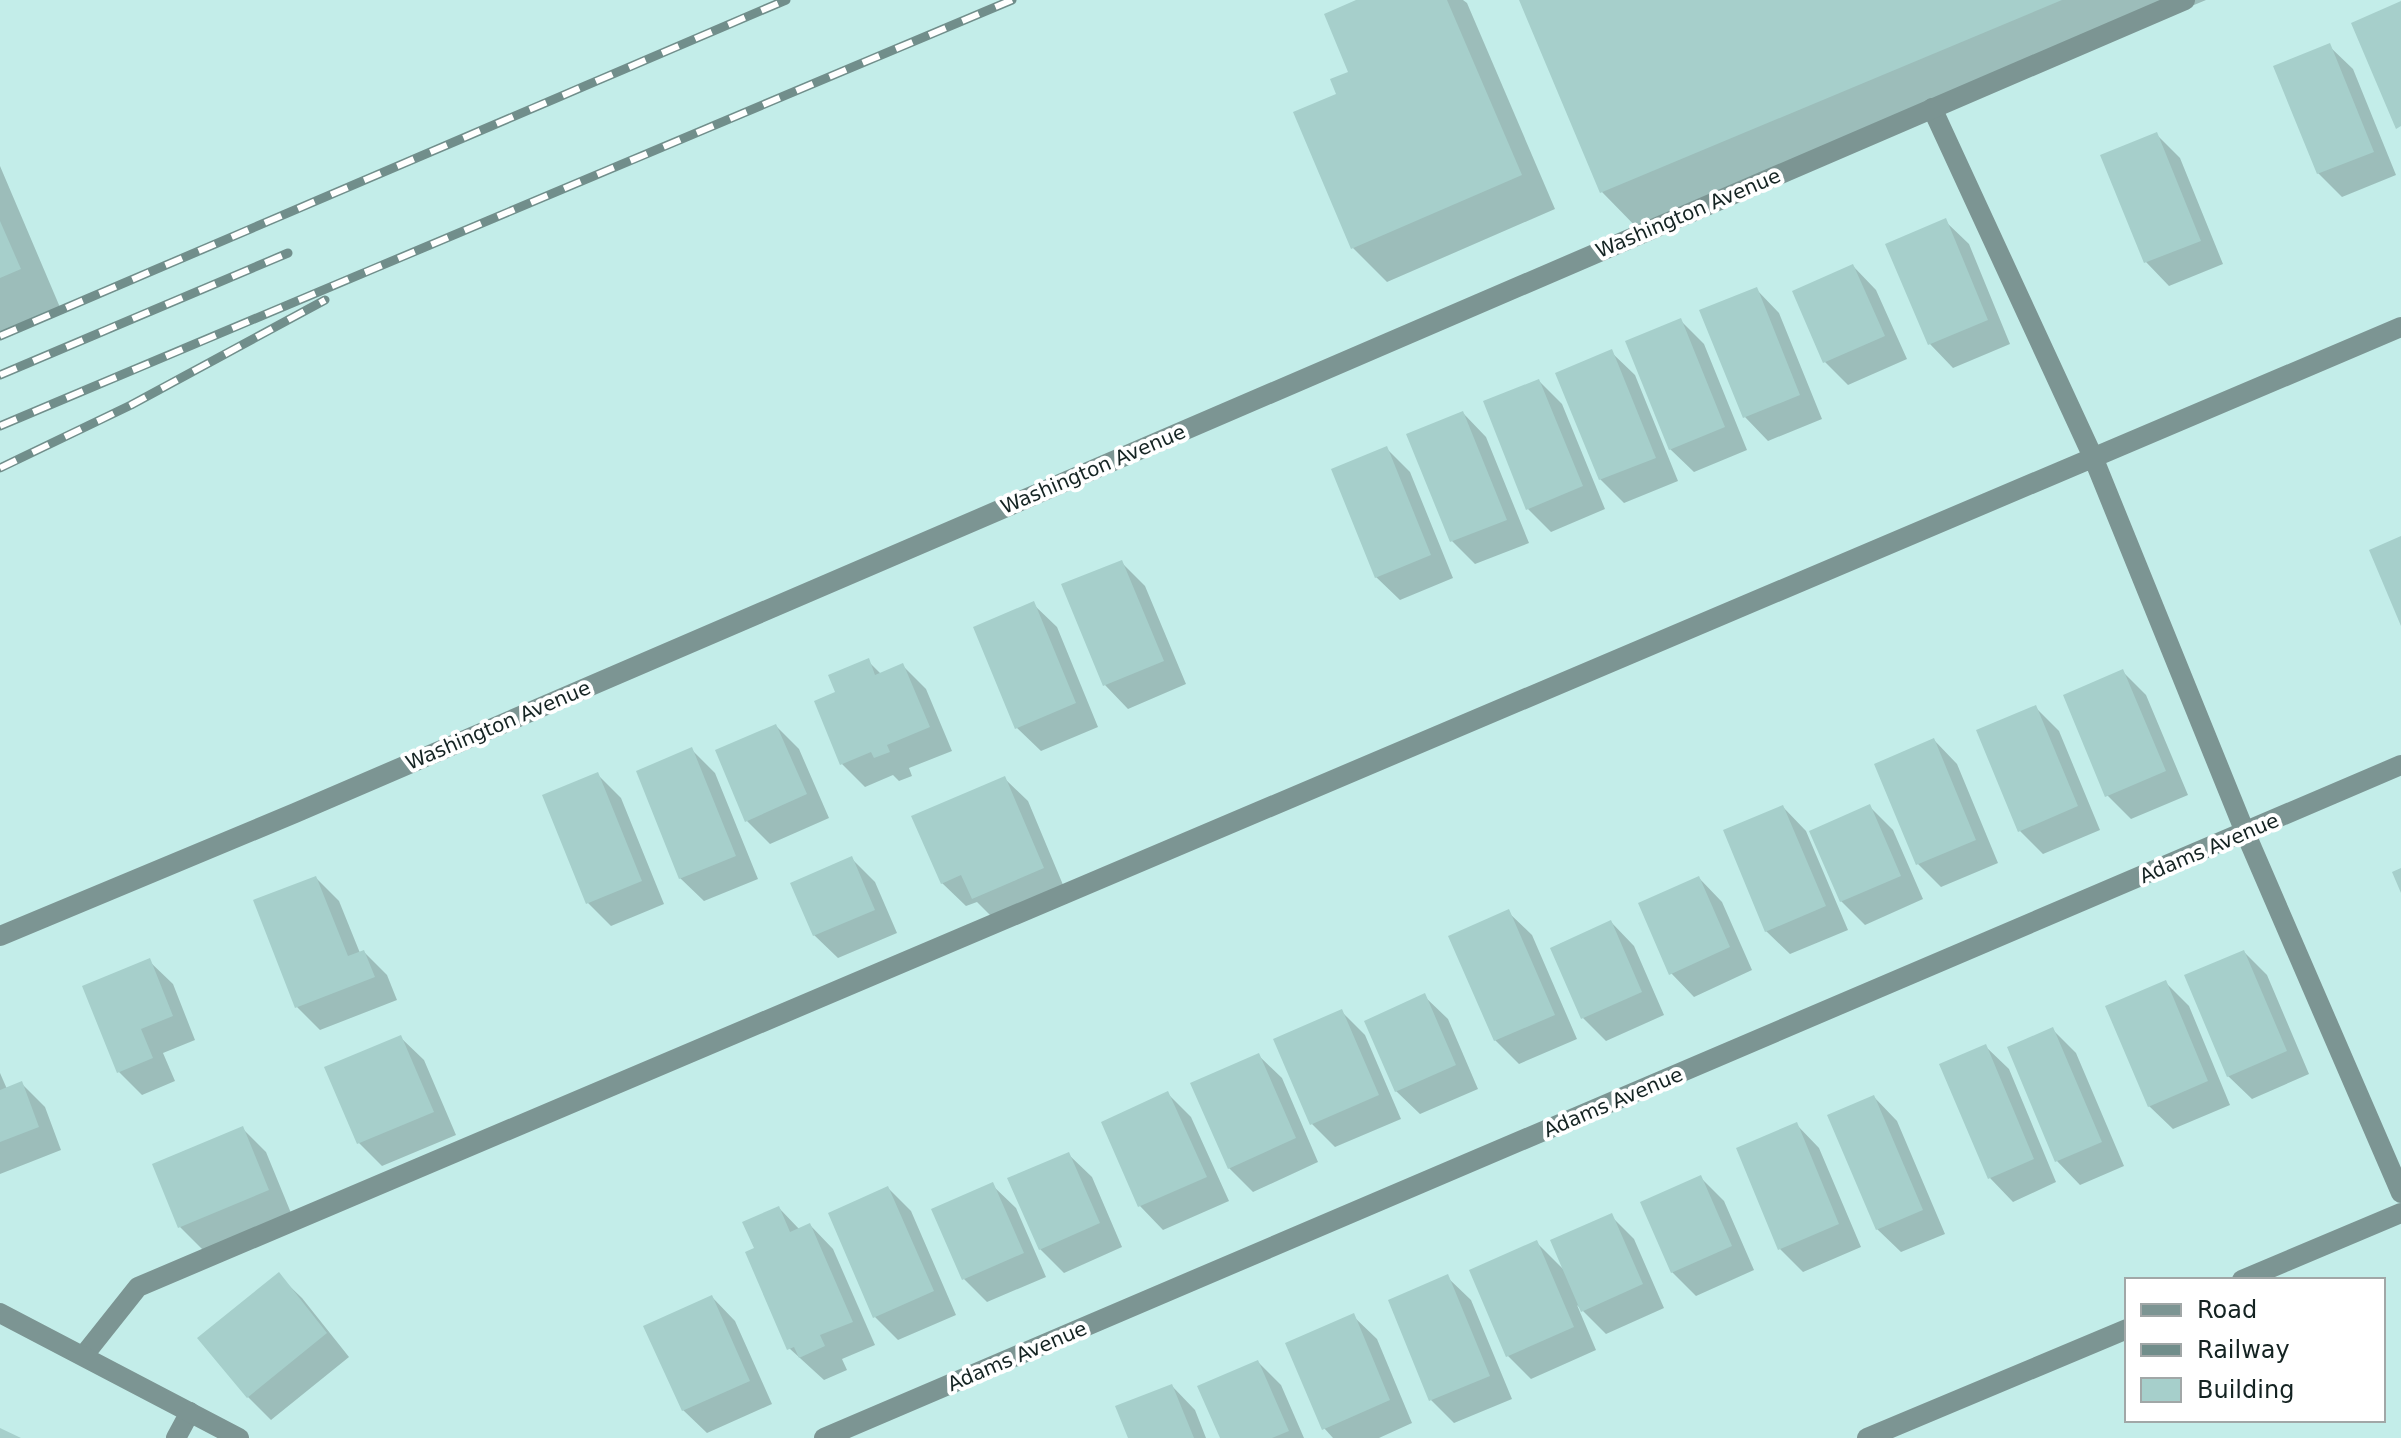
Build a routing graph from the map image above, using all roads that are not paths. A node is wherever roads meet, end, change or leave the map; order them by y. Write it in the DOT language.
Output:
graph roads {
  1 [pos="2185,0"];
  2 [pos="1932,108"];
  3 [pos="2401,327"];
  4 [pos="2093,457"];
  5 [pos="2401,765"];
  6 [pos="2245,832"];
  7 [pos="0,936"];
  8 [pos="2401,1193"];
  9 [pos="2401,1213"];
  10 [pos="2247,1278"];
  11 [pos="0,1313"];
  12 [pos="2125,1330"];
  13 [pos="84,1355"];
  14 [pos="190,1412"];
  15 [pos="176,1438"];
  16 [pos="239,1438"];
  17 [pos="824,1438"];
  18 [pos="1867,1438"];
  1 -- 2 [label="street, Washington Avenue"];
  2 -- 4 [label="street"];
  2 -- 7 [label="street, Washington Avenue"];
  3 -- 4 [label="street"];
  4 -- 6 [label="street"];
  4 -- 13 [label="street"];
  5 -- 6 [label="street, Adams Avenue"];
  6 -- 8 [label="street"];
  6 -- 17 [label="street, Adams Avenue"];
  9 -- 10 [label="street"];
  11 -- 13 [label="street"];
  12 -- 18 [label="street"];
  13 -- 14 [label="street"];
  14 -- 15 [label="street"];
  14 -- 16 [label="street"];
}
